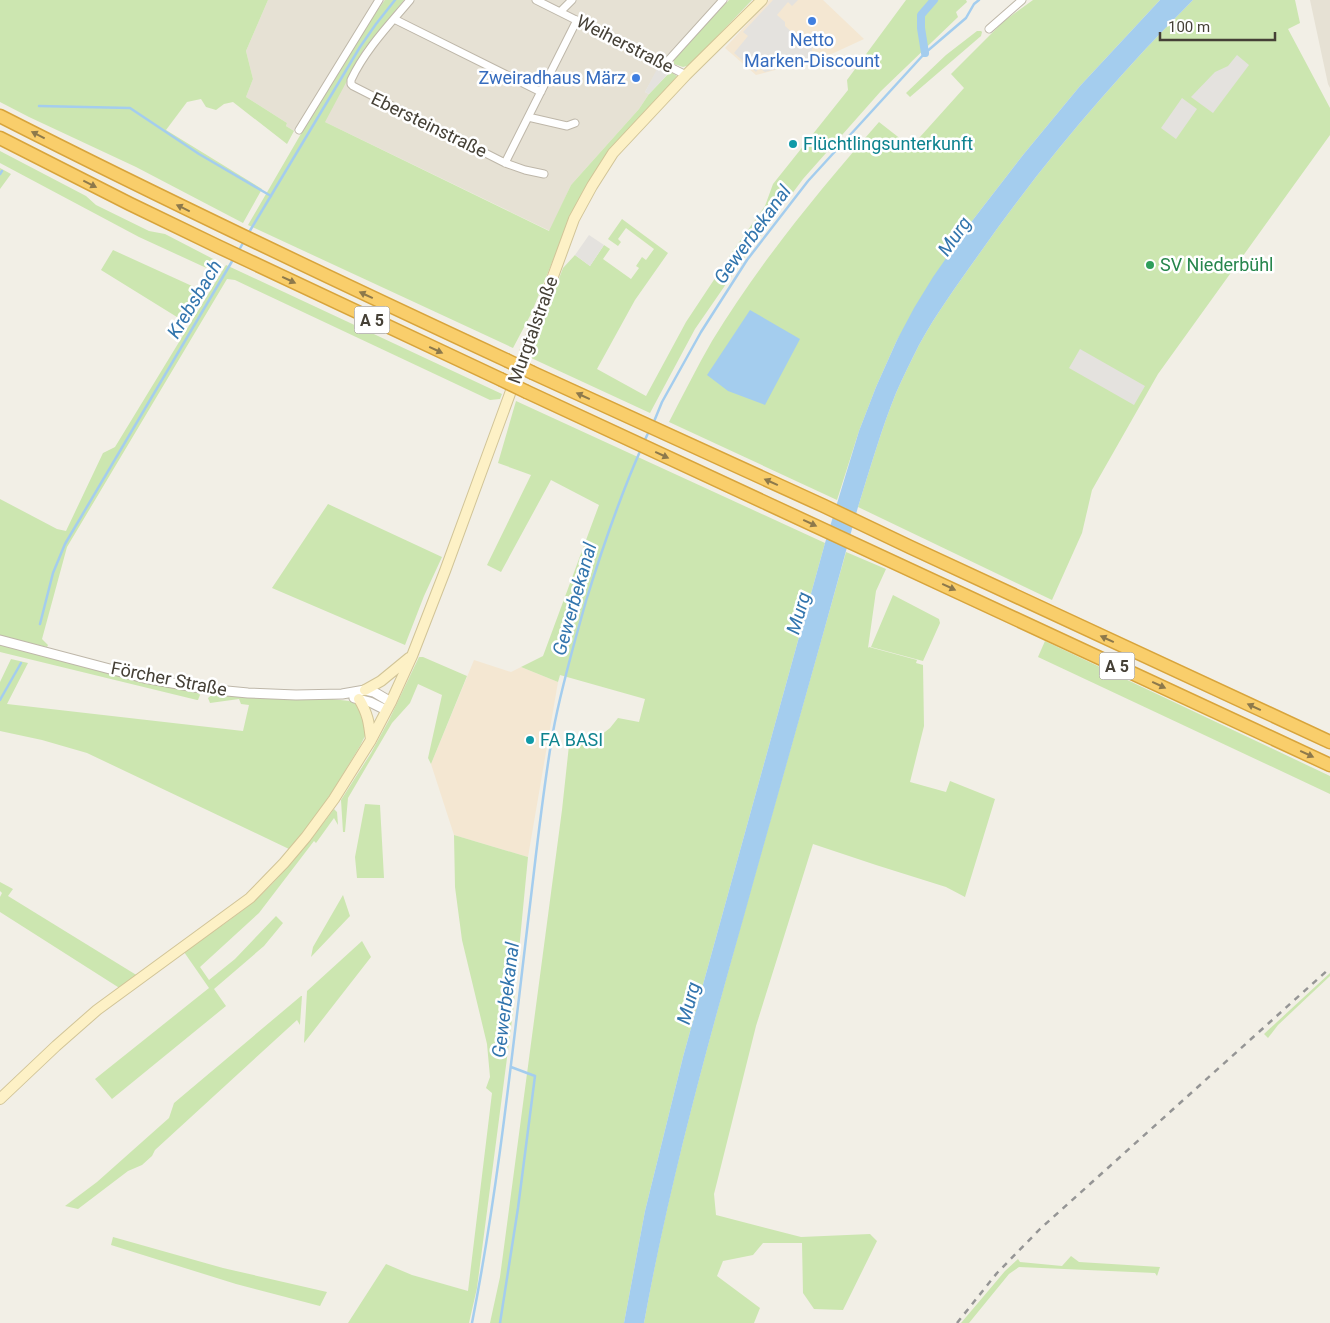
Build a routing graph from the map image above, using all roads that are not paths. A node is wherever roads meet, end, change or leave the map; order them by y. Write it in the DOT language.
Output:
graph roads {
  1 [pos="379,0"];
  2 [pos="410,0"];
  3 [pos="536,0"];
  4 [pos="572,0"];
  5 [pos="724,0"];
  6 [pos="762,0"];
  7 [pos="1022,0"];
  8 [pos="560,12"];
  9 [pos="394,19"];
  10 [pos="577,20"];
  11 [pos="989,29"];
  12 [pos="665,64"];
  13 [pos="686,75"];
  14 [pos="541,92"];
  15 [pos="0,116"];
  16 [pos="528,117"];
  17 [pos="576,123"];
  18 [pos="299,130"];
  19 [pos="0,138"];
  20 [pos="505,163"];
  21 [pos="544,174"];
  22 [pos="0,640"];
  23 [pos="412,656"];
  24 [pos="362,694"];
  25 [pos="388,706"];
  26 [pos="371,740"];
  27 [pos="1330,742"];
  28 [pos="1330,765"];
  29 [pos="0,1099"];
  1 -- 18 [label="street"];
  2 -- 9 [label="street"];
  3 -- 8 [label="street, Weiherstraße"];
  4 -- 8 [label="street"];
  5 -- 12 [label="street"];
  6 -- 13 [label="main road, Murgtalstraße"];
  7 -- 11 [label="street"];
  8 -- 10 [label="street, Weiherstraße"];
  9 -- 14 [label="street"];
  9 -- 20 [label="street, Ebersteinstraße"];
  10 -- 12 [label="street, Weiherstraße"];
  10 -- 14 [label="street"];
  12 -- 13 [label="street, Weiherstraße"];
  13 -- 23 [label="main road, Murgtalstraße"];
  14 -- 16 [label="street"];
  27 -- 15 [label="highway, A 5, one-way, bridge"];
  16 -- 17 [label="street"];
  16 -- 20 [label="street"];
  19 -- 28 [label="highway, A 5, one-way, bridge"];
  20 -- 21 [label="street, Ebersteinstraße"];
  22 -- 24 [label="street, Förcher Straße"];
  23 -- 24 [label="main road"];
  23 -- 25 [label="main road, Murgtalstraße"];
  24 -- 25 [label="street"];
  24 -- 26 [label="main road"];
  25 -- 26 [label="main road, Murgtalstraße"];
  26 -- 29 [label="main road, Murgtalstraße"];
}
